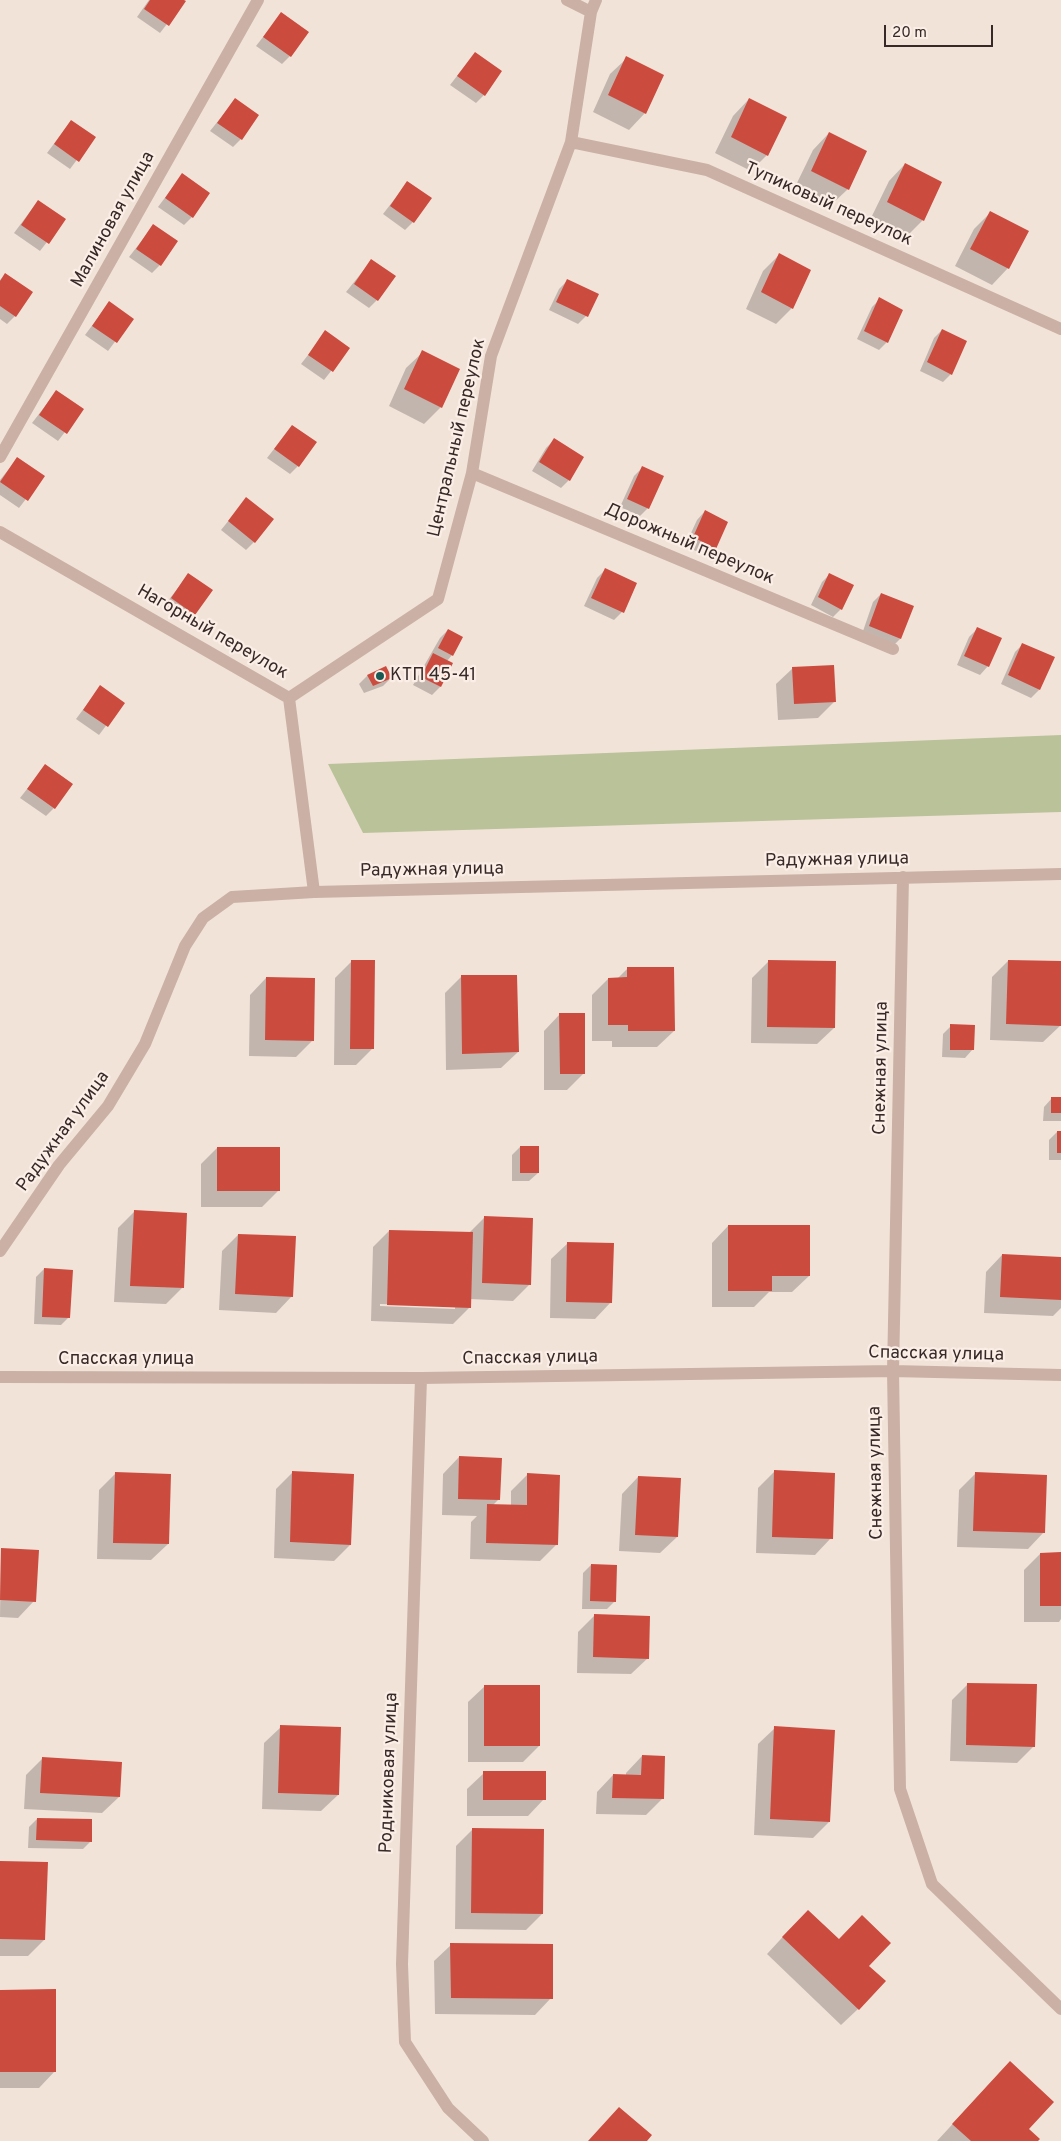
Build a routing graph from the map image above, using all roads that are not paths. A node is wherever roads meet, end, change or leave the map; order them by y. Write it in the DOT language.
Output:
graph roads {
  1 [pos="258,0"];
  2 [pos="568,0"];
  3 [pos="596,0"];
  4 [pos="591,12"];
  5 [pos="571,142"];
  6 [pos="1061,329"];
  7 [pos="0,458"];
  8 [pos="472,473"];
  9 [pos="0,532"];
  10 [pos="893,649"];
  11 [pos="289,698"];
  12 [pos="1061,874"];
  13 [pos="903,877"];
  14 [pos="314,892"];
  15 [pos="0,1251"];
  16 [pos="893,1371"];
  17 [pos="1061,1375"];
  18 [pos="0,1377"];
  19 [pos="420,1378"];
  20 [pos="1061,2009"];
  21 [pos="483,2141"];
  1 -- 7 [label="street, Малиновая улица"];
  2 -- 4 [label="street"];
  3 -- 4 [label="street, Центральный переулок"];
  4 -- 5 [label="street, Центральный переулок"];
  5 -- 6 [label="street, Тупиковый переулок"];
  5 -- 8 [label="street, Центральный переулок"];
  8 -- 10 [label="street, Дорожный переулок"];
  8 -- 11 [label="street, Центральный переулок"];
  9 -- 11 [label="street, Нагорный переулок"];
  11 -- 14 [label="street, Нагорный переулок"];
  12 -- 13 [label="street, Радужная улица"];
  13 -- 14 [label="street, Радужная улица"];
  13 -- 16 [label="street, Снежная улица"];
  14 -- 15 [label="street, Радужная улица"];
  16 -- 17 [label="street, Спасская улица"];
  16 -- 19 [label="street, Спасская улица"];
  16 -- 20 [label="street, Снежная улица"];
  18 -- 19 [label="street, Спасская улица"];
  19 -- 21 [label="street, Родниковая улица"];
}
